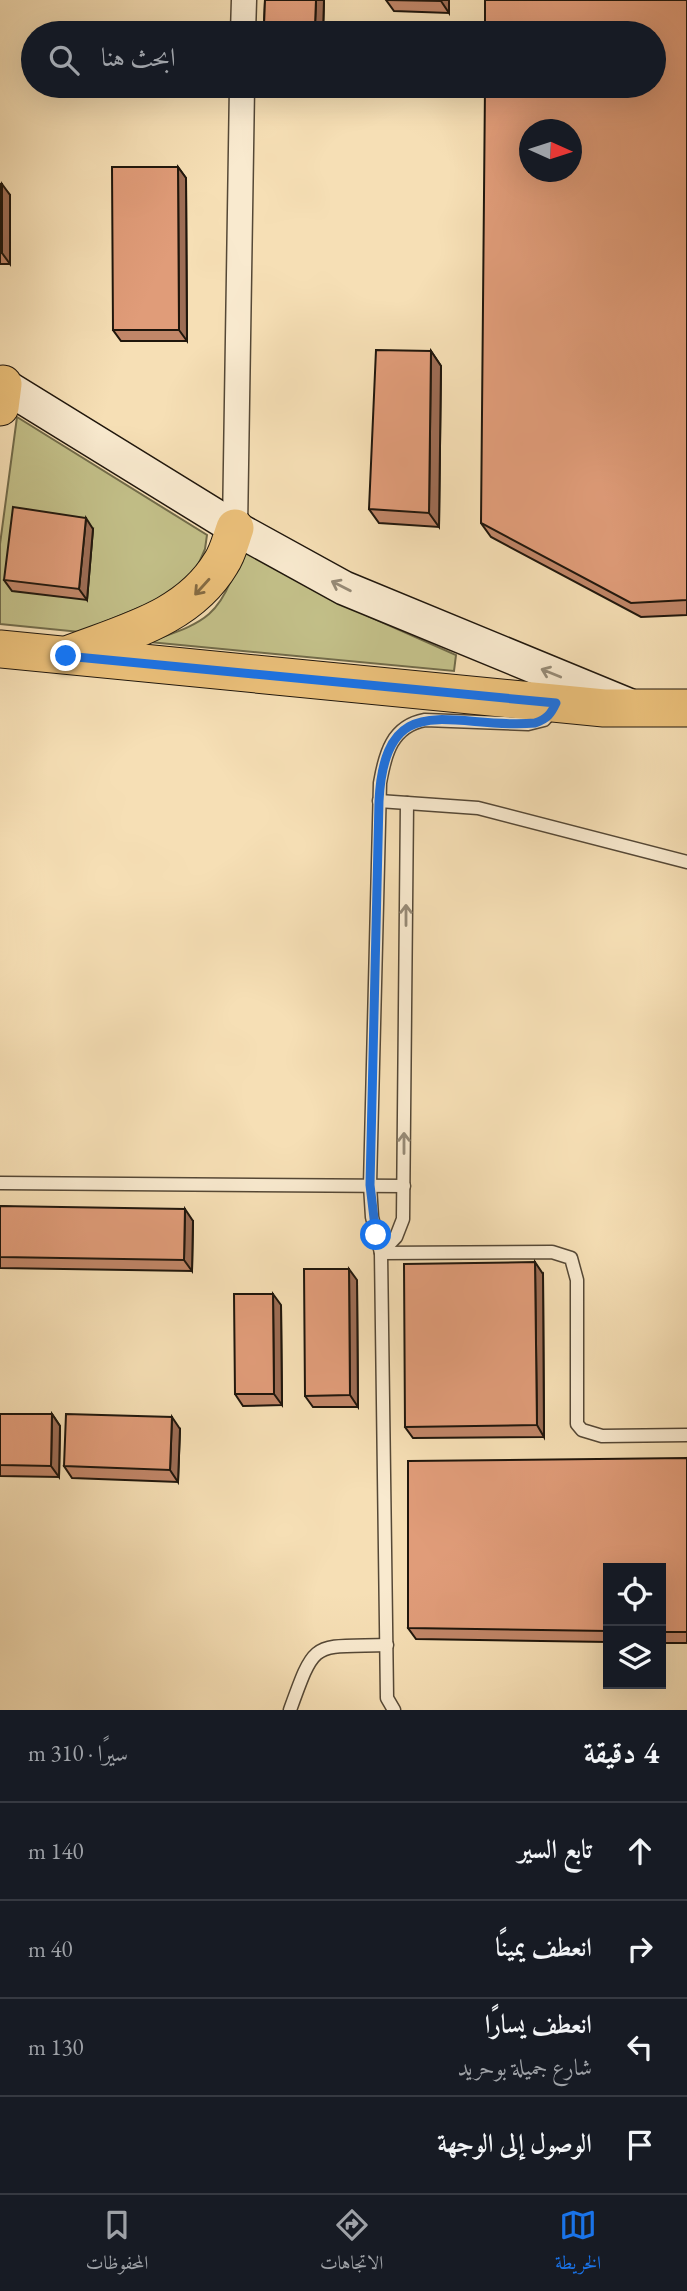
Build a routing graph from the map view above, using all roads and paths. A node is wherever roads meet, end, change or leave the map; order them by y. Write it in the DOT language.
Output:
graph roads {
  1 [pos="244,0"];
  2 [pos="243,21"];
  3 [pos="242,98"];
  4 [pos="1,391"];
  5 [pos="235,528"];
  6 [pos="0,649"];
  7 [pos="66,656"];
  8 [pos="556,703"];
  9 [pos="636,708"];
  10 [pos="687,708"];
  11 [pos="379,801"];
  12 [pos="407,803"];
  13 [pos="687,862"];
  14 [pos="0,1184"];
  15 [pos="370,1185"];
  16 [pos="404,1186"];
  17 [pos="381,1253"];
  18 [pos="687,1435"];
  19 [pos="387,1645"];
  20 [pos="290,1710"];
  21 [pos="394,1710"];
  1 -- 2 [label="street"];
  3 -- 5 [label="street"];
  4 -- 5 [label="main road"];
  5 -- 7 [label="main road, one-way"];
  9 -- 5 [label="main road, one-way"];
  6 -- 7 [label="main road"];
  7 -- 8 [label="main road"];
  8 -- 9 [label="main road"];
  8 -- 11 [label="lane"];
  9 -- 10 [label="main road"];
  11 -- 12 [label="lane"];
  11 -- 15 [label="lane"];
  12 -- 13 [label="lane"];
  16 -- 12 [label="lane, one-way"];
  14 -- 15 [label="lane"];
  15 -- 16 [label="lane"];
  15 -- 17 [label="lane"];
  16 -- 17 [label="lane"];
  17 -- 18 [label="lane"];
  17 -- 19 [label="lane"];
  19 -- 20 [label="lane"];
  19 -- 21 [label="lane"];
}
